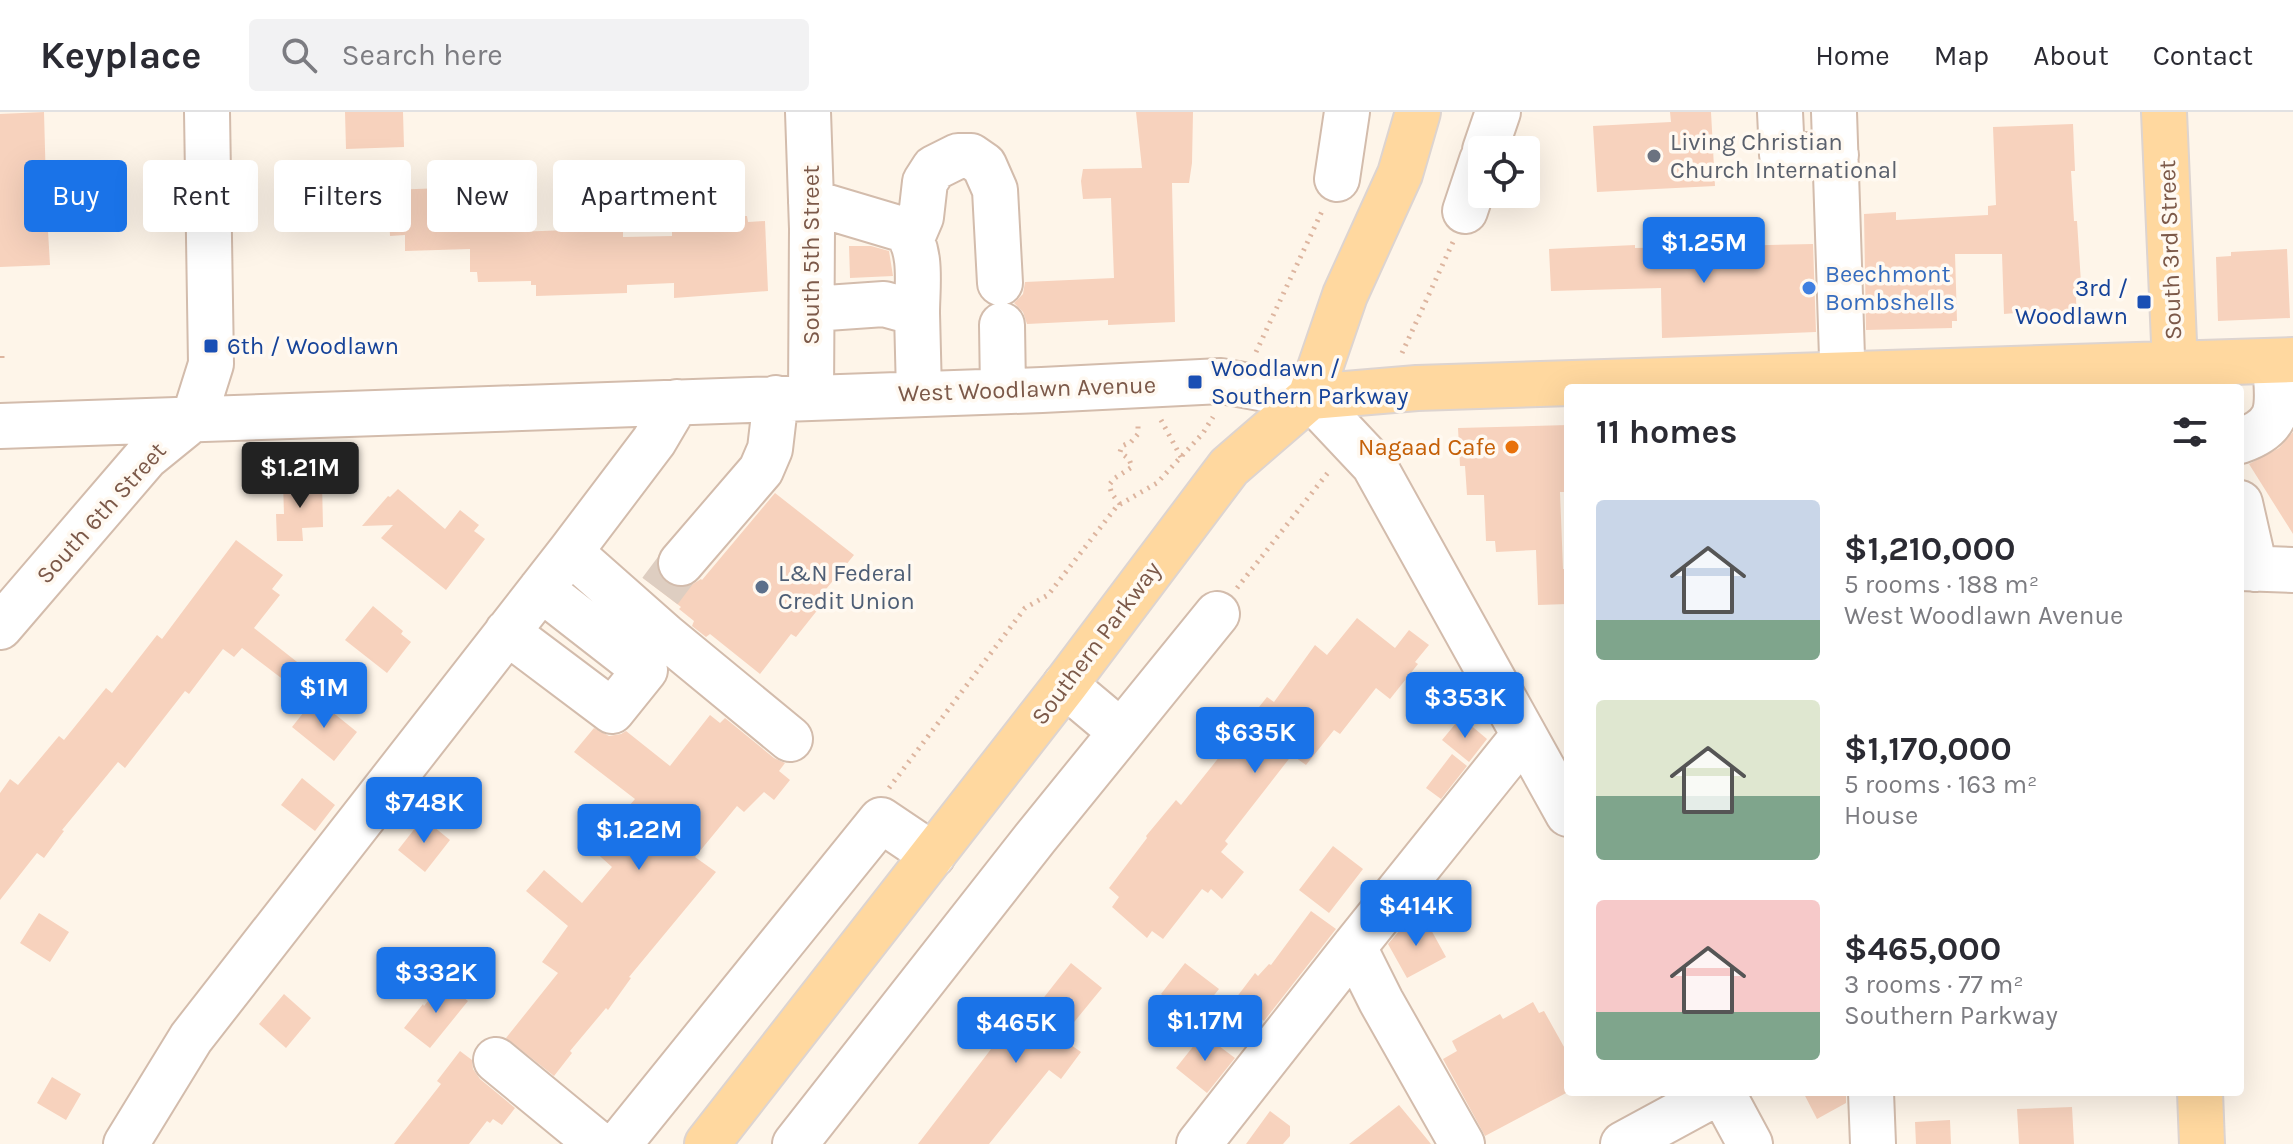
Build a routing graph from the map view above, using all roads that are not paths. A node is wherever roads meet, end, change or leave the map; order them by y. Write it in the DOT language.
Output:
graph roads {
  1 [pos="207,112"];
  2 [pos="808,112"];
  3 [pos="1347,112"];
  4 [pos="1418,112"];
  5 [pos="1498,112"];
  6 [pos="1780,112"];
  7 [pos="1834,112"];
  8 [pos="2164,112"];
  9 [pos="1490,136"];
  10 [pos="1836,155"];
  11 [pos="1337,179"];
  12 [pos="811,202"];
  13 [pos="1468,202"];
  14 [pos="1465,211"];
  15 [pos="912,238"];
  16 [pos="812,309"];
  17 [pos="917,313"];
  18 [pos="2284,361"];
  19 [pos="2175,376"];
  20 [pos="1843,381"];
  21 [pos="1660,384"];
  22 [pos="1564,386"];
  23 [pos="1003,390"];
  24 [pos="919,393"];
  25 [pos="1310,397"];
  26 [pos="794,398"];
  27 [pos="677,402"];
  28 [pos="2284,415"];
  29 [pos="194,418"];
  30 [pos="0,426"];
  31 [pos="2244,439"];
  32 [pos="2244,514"];
  33 [pos="570,552"];
  34 [pos="2263,569"];
  35 [pos="541,589"];
  36 [pos="661,589"];
  37 [pos="1217,614"];
  38 [pos="0,627"];
  39 [pos="507,632"];
  40 [pos="1065,685"];
  41 [pos="1121,732"];
  42 [pos="1524,735"];
  43 [pos="790,739"];
  44 [pos="1564,807"];
  45 [pos="933,855"];
  46 [pos="1354,947"];
  47 [pos="496,1060"];
  48 [pos="1713,1096"];
  49 [pos="1722,1096"];
  50 [pos="1871,1096"];
  51 [pos="2200,1096"];
  52 [pos="126,1144"];
  53 [pos="598,1144"];
  54 [pos="619,1144"];
  55 [pos="707,1144"];
  56 [pos="795,1144"];
  57 [pos="1199,1144"];
  58 [pos="1462,1144"];
  59 [pos="1623,1144"];
  60 [pos="1750,1144"];
  61 [pos="1873,1144"];
  62 [pos="2202,1144"];
  1 -- 29 [label="street"];
  2 -- 12 [label="street, South 5th Street"];
  3 -- 11 [label="street"];
  4 -- 25 [label="main road"];
  5 -- 9 [label="street"];
  6 -- 10 [label="street"];
  7 -- 10 [label="street"];
  8 -- 19 [label="main road, South 3rd Street"];
  10 -- 20 [label="street"];
  12 -- 15 [label="street"];
  12 -- 16 [label="street, South 5th Street"];
  13 -- 14 [label="street"];
  15 -- 17 [label="street"];
  15 -- 23 [label="street"];
  16 -- 17 [label="street"];
  16 -- 26 [label="street, South 5th Street"];
  17 -- 24 [label="street"];
  18 -- 19 [label="main road, West Woodlawn Avenue"];
  18 -- 28 [label="street"];
  19 -- 20 [label="main road, West Woodlawn Avenue"];
  20 -- 21 [label="main road, West Woodlawn Avenue"];
  22 -- 25 [label="main road, West Woodlawn Avenue"];
  23 -- 24 [label="street, West Woodlawn Avenue"];
  23 -- 25 [label="street, West Woodlawn Avenue"];
  24 -- 26 [label="street, West Woodlawn Avenue"];
  25 -- 40 [label="main road, Southern Parkway"];
  25 -- 42 [label="street"];
  26 -- 27 [label="street, West Woodlawn Avenue"];
  26 -- 36 [label="street, South 5th Street"];
  27 -- 29 [label="street, West Woodlawn Avenue"];
  27 -- 33 [label="street"];
  28 -- 31 [label="street"];
  29 -- 30 [label="street, West Woodlawn Avenue"];
  29 -- 38 [label="street, South 6th Street"];
  32 -- 34 [label="street"];
  33 -- 35 [label="street"];
  33 -- 36 [label="street"];
  35 -- 39 [label="street"];
  35 -- 39 [label="street"];
  36 -- 43 [label="street"];
  37 -- 41 [label="street"];
  39 -- 52 [label="street"];
  40 -- 41 [label="street"];
  40 -- 45 [label="main road, Southern Parkway"];
  41 -- 56 [label="street"];
  42 -- 44 [label="street"];
  42 -- 46 [label="street"];
  45 -- 54 [label="street"];
  45 -- 55 [label="main road, Southern Parkway"];
  46 -- 57 [label="street"];
  46 -- 58 [label="street"];
  47 -- 53 [label="street"];
  48 -- 59 [label="street"];
  49 -- 60 [label="street"];
  50 -- 61 [label="street"];
  51 -- 62 [label="main road"];
}
